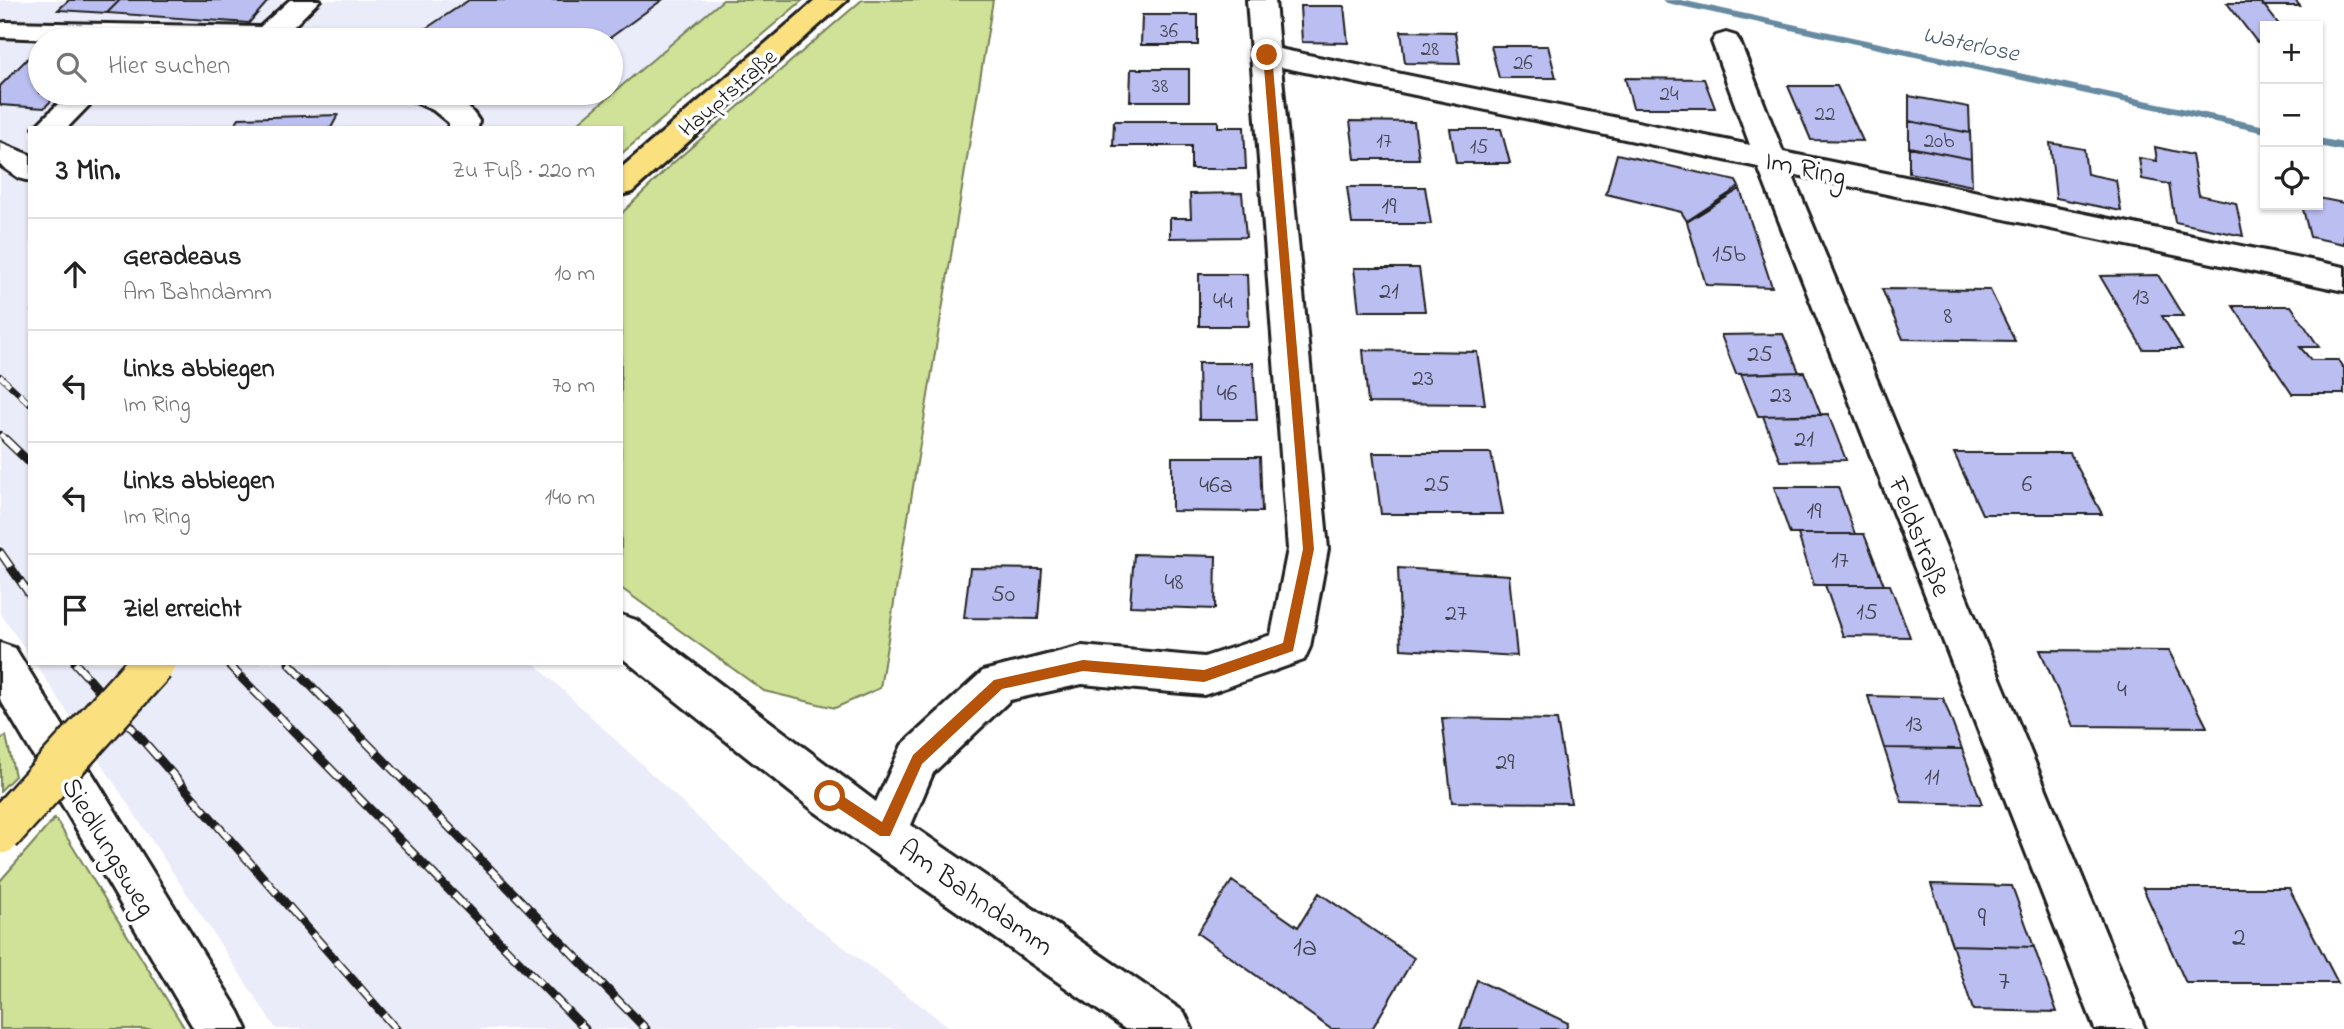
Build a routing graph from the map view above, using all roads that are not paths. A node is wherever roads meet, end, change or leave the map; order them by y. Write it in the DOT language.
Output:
graph roads {
  1 [pos="24,0"];
  2 [pos="306,0"];
  3 [pos="833,0"];
  4 [pos="1261,0"];
  5 [pos="287,28"];
  6 [pos="2,32"];
  7 [pos="28,33"];
  8 [pos="1726,41"];
  9 [pos="1267,55"];
  10 [pos="73,105"];
  11 [pos="446,105"];
  12 [pos="51,126"];
  13 [pos="463,126"];
  14 [pos="1771,160"];
  15 [pos="623,183"];
  16 [pos="2344,279"];
  17 [pos="623,635"];
  18 [pos="0,661"];
  19 [pos="151,665"];
  20 [pos="0,832"];
  21 [pos="885,832"];
  22 [pos="222,1029"];
  23 [pos="1167,1029"];
  24 [pos="2120,1029"];
  1 -- 6 [label="street"];
  2 -- 5 [label="street"];
  3 -- 15 [label="main road, Hauptstraße"];
  4 -- 9 [label="street"];
  6 -- 7 [label="street"];
  8 -- 14 [label="street, Feldstraße"];
  9 -- 14 [label="street, Im Ring"];
  9 -- 21 [label="street"];
  10 -- 12 [label="street"];
  11 -- 13 [label="street"];
  14 -- 16 [label="street, Im Ring"];
  14 -- 24 [label="street, Feldstraße"];
  17 -- 21 [label="street, Am Bahndamm"];
  18 -- 22 [label="street, Siedlungsweg"];
  19 -- 20 [label="main road, bridge"];
  21 -- 23 [label="street, Am Bahndamm"];
}
